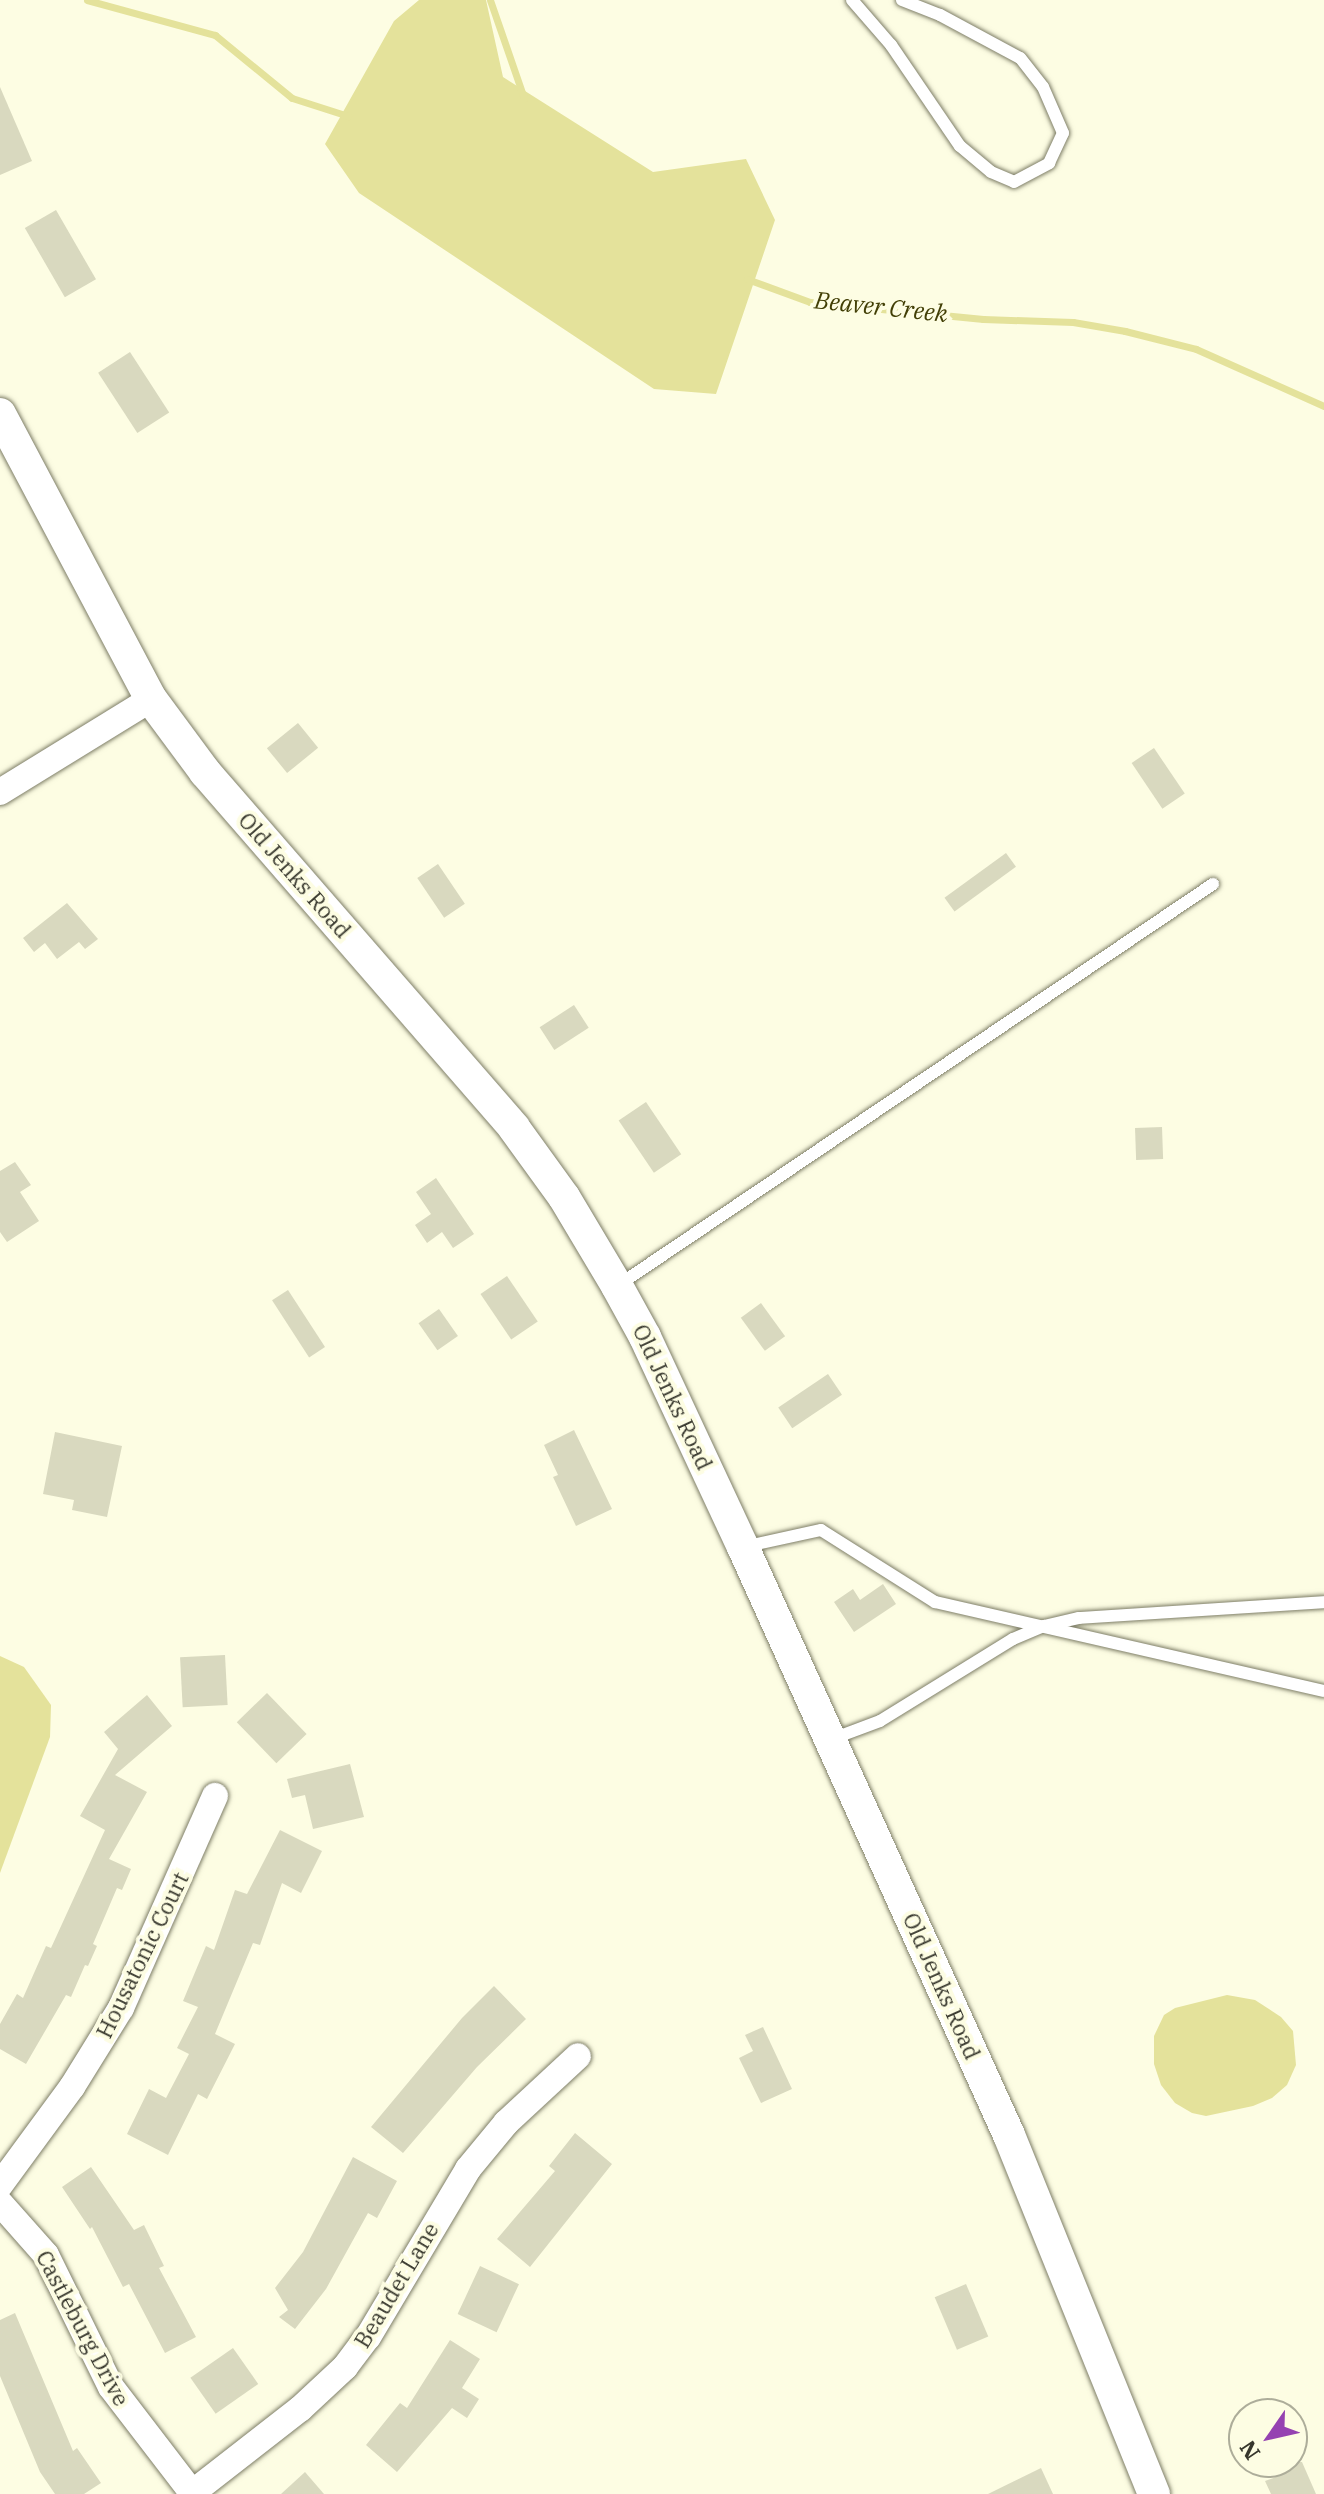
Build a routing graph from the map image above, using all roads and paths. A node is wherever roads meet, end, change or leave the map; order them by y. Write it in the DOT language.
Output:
graph roads {
  1 [pos="852,0"];
  2 [pos="902,0"];
  3 [pos="0,414"];
  4 [pos="151,699"];
  5 [pos="0,792"];
  6 [pos="1213,884"];
  7 [pos="617,1286"];
  8 [pos="743,1547"];
  9 [pos="1324,1602"];
  10 [pos="1044,1626"];
  11 [pos="1324,1691"];
  12 [pos="829,1740"];
  13 [pos="215,1796"];
  14 [pos="578,2056"];
  15 [pos="0,2185"];
  16 [pos="0,2203"];
  17 [pos="192,2493"];
  18 [pos="1154,2494"];
  1 -- 2 [label="lane"];
  3 -- 4 [label="street, Old Jenks Road"];
  4 -- 5 [label="street"];
  4 -- 7 [label="street, Old Jenks Road"];
  6 -- 7 [label="lane"];
  7 -- 8 [label="street, Old Jenks Road"];
  8 -- 10 [label="lane"];
  8 -- 12 [label="street, Old Jenks Road"];
  9 -- 10 [label="lane"];
  10 -- 11 [label="lane"];
  10 -- 12 [label="lane"];
  12 -- 18 [label="street, Old Jenks Road"];
  13 -- 15 [label="street, Housatonic Court"];
  14 -- 17 [label="street, Beaudet Lane"];
  16 -- 17 [label="street, Castleburg Drive"];
}
